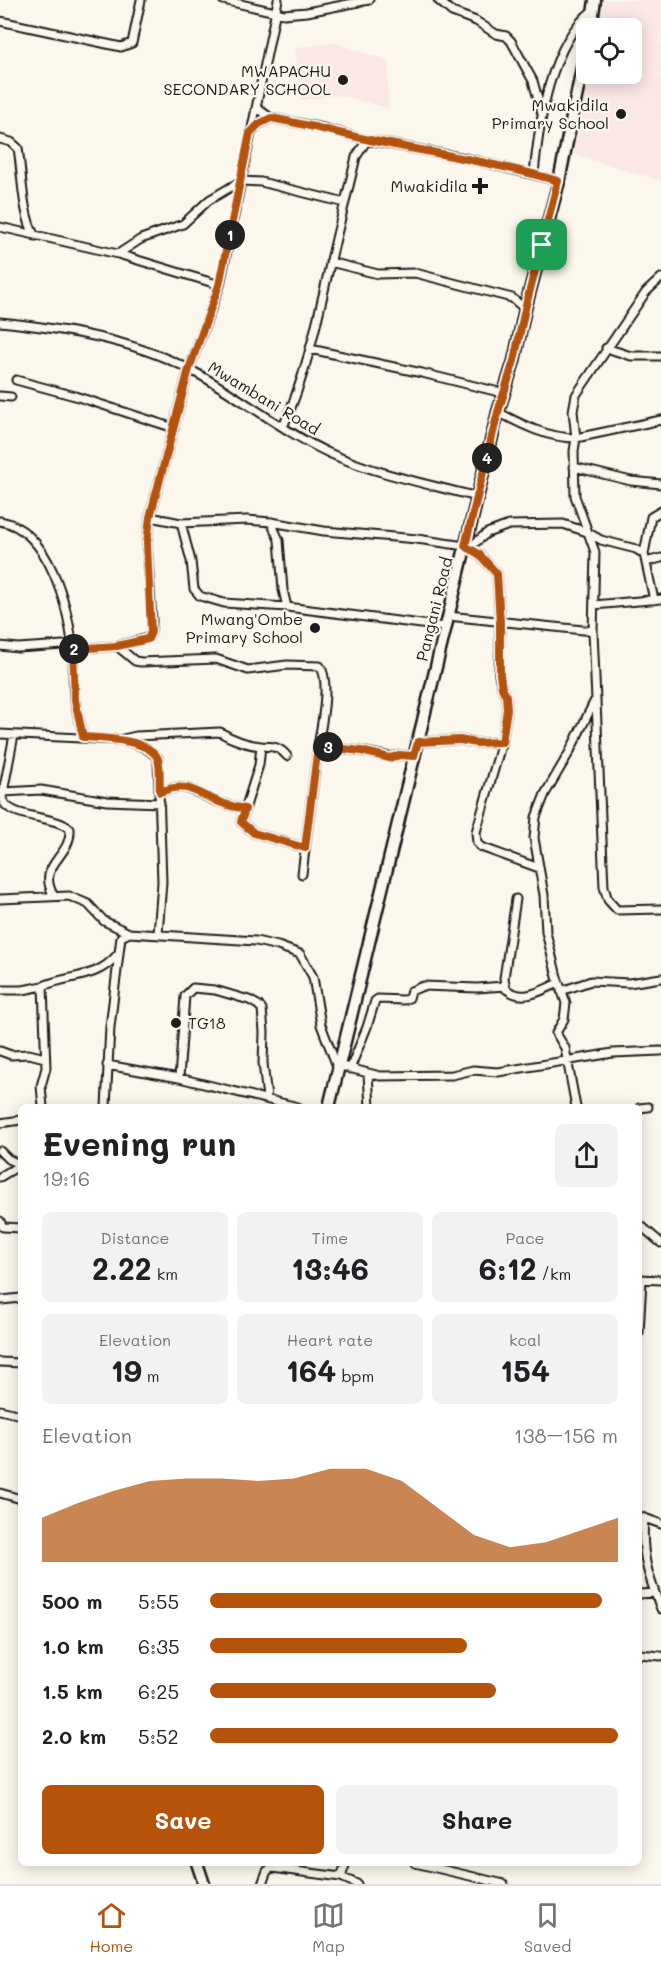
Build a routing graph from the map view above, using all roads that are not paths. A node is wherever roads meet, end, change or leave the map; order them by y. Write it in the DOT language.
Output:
graph roads {
  1 [pos="141,0"];
  2 [pos="223,0"];
  3 [pos="278,0"];
  4 [pos="369,0"];
  5 [pos="438,0"];
  6 [pos="595,4"];
  7 [pos="275,12"];
  8 [pos="0,21"];
  9 [pos="579,84"];
  10 [pos="257,108"];
  11 [pos="543,116"];
  12 [pos="271,118"];
  13 [pos="250,133"];
  14 [pos="0,139"];
  15 [pos="367,140"];
  16 [pos="534,174"];
  17 [pos="241,181"];
  18 [pos="558,181"];
  19 [pos="345,203"];
  20 [pos="0,227"];
  21 [pos="34,236"];
  22 [pos="118,254"];
  23 [pos="330,262"];
  24 [pos="661,278"];
  25 [pos="219,285"];
  26 [pos="525,309"];
  27 [pos="0,322"];
  28 [pos="606,348"];
  29 [pos="310,349"];
  30 [pos="661,356"];
  31 [pos="189,369"];
  32 [pos="16,380"];
  33 [pos="503,393"];
  34 [pos="0,396"];
  35 [pos="11,397"];
  36 [pos="498,412"];
  37 [pos="661,420"];
  38 [pos="283,427"];
  39 [pos="174,428"];
  40 [pos="576,438"];
  41 [pos="574,467"];
  42 [pos="661,484"];
  43 [pos="477,497"];
  44 [pos="661,511"];
  45 [pos="150,517"];
  46 [pos="0,521"];
  47 [pos="181,522"];
  48 [pos="271,522"];
  49 [pos="297,526"];
  50 [pos="587,531"];
  51 [pos="279,540"];
  52 [pos="468,547"];
  53 [pos="644,554"];
  54 [pos="661,558"];
  55 [pos="646,562"];
  56 [pos="657,599"];
  57 [pos="594,605"];
  58 [pos="287,607"];
  59 [pos="446,622"];
  60 [pos="500,623"];
  61 [pos="593,632"];
  62 [pos="0,646"];
  63 [pos="117,646"];
  64 [pos="73,649"];
  65 [pos="596,693"];
  66 [pos="0,734"];
  67 [pos="14,735"];
  68 [pos="83,737"];
  69 [pos="120,740"];
  70 [pos="418,742"];
  71 [pos="502,742"];
  72 [pos="261,746"];
  73 [pos="318,746"];
  74 [pos="287,756"];
  75 [pos="414,756"];
  76 [pos="3,792"];
  77 [pos="160,792"];
  78 [pos="160,802"];
  79 [pos="3,804"];
  80 [pos="245,809"];
  81 [pos="0,812"];
  82 [pos="305,848"];
  83 [pos="539,868"];
  84 [pos="302,874"];
  85 [pos="54,896"];
  86 [pos="0,899"];
  87 [pos="516,899"];
  88 [pos="661,909"];
  89 [pos="129,933"];
  90 [pos="159,934"];
  91 [pos="118,954"];
  92 [pos="661,978"];
  93 [pos="43,986"];
  94 [pos="505,986"];
  95 [pos="560,987"];
  96 [pos="0,990"];
  97 [pos="0,1051"];
  98 [pos="661,1051"];
  99 [pos="45,1058"];
  100 [pos="568,1060"];
  101 [pos="107,1065"];
  102 [pos="343,1069"];
  103 [pos="368,1074"];
  104 [pos="180,1078"];
  105 [pos="267,1098"];
  106 [pos="43,1104"];
  107 [pos="106,1104"];
  108 [pos="288,1104"];
  109 [pos="330,1104"];
  110 [pos="370,1104"];
  111 [pos="575,1104"];
  112 [pos="648,1107"];
  113 [pos="642,1108"];
  114 [pos="18,1120"];
  115 [pos="0,1123"];
  116 [pos="0,1151"];
  117 [pos="18,1164"];
  118 [pos="18,1166"];
  119 [pos="0,1177"];
  120 [pos="0,1221"];
  121 [pos="642,1227"];
  122 [pos="18,1228"];
  123 [pos="661,1243"];
  124 [pos="642,1279"];
  125 [pos="661,1280"];
  126 [pos="18,1298"];
  127 [pos="2,1300"];
  128 [pos="0,1362"];
  129 [pos="18,1363"];
  130 [pos="0,1410"];
  131 [pos="18,1414"];
  132 [pos="0,1493"];
  133 [pos="18,1498"];
  134 [pos="642,1517"];
  135 [pos="661,1524"];
  136 [pos="642,1540"];
  137 [pos="655,1593"];
  138 [pos="642,1594"];
  139 [pos="661,1609"];
  140 [pos="642,1654"];
  141 [pos="661,1656"];
  142 [pos="198,1866"];
  143 [pos="345,1866"];
  144 [pos="428,1866"];
  145 [pos="341,1876"];
  146 [pos="204,1884"];
  147 [pos="262,1884"];
  148 [pos="357,1884"];
  149 [pos="504,1884"];
  1 -- 8 [label="street"];
  2 -- 7 [label="street"];
  3 -- 7 [label="street"];
  4 -- 7 [label="street"];
  5 -- 11 [label="street"];
  6 -- 11 [label="street"];
  7 -- 10 [label="street"];
  9 -- 18 [label="main road, Pangani Road"];
  10 -- 12 [label="street"];
  10 -- 13 [label="street"];
  11 -- 16 [label="street"];
  12 -- 13 [label="street"];
  12 -- 15 [label="street"];
  13 -- 17 [label="street"];
  14 -- 21 [label="street"];
  15 -- 16 [label="street"];
  15 -- 19 [label="street"];
  16 -- 18 [label="street"];
  17 -- 19 [label="street"];
  17 -- 22 [label="street"];
  17 -- 25 [label="street"];
  18 -- 26 [label="main road, Pangani Road"];
  19 -- 23 [label="street"];
  20 -- 21 [label="street"];
  21 -- 22 [label="street"];
  22 -- 25 [label="street"];
  23 -- 26 [label="street"];
  23 -- 29 [label="street"];
  24 -- 28 [label="street"];
  25 -- 31 [label="street"];
  26 -- 33 [label="main road, Pangani Road"];
  27 -- 31 [label="street, Mwambani Road"];
  28 -- 30 [label="street"];
  28 -- 40 [label="street"];
  29 -- 33 [label="street"];
  29 -- 38 [label="street"];
  31 -- 38 [label="street, Mwambani Road"];
  31 -- 39 [label="street"];
  32 -- 39 [label="street"];
  33 -- 36 [label="main road, Pangani Road"];
  34 -- 35 [label="street"];
  36 -- 40 [label="street"];
  36 -- 43 [label="main road, Pangani Road"];
  37 -- 40 [label="street"];
  38 -- 43 [label="street, Mwambani Road"];
  39 -- 45 [label="street"];
  40 -- 41 [label="street"];
  41 -- 42 [label="street"];
  41 -- 50 [label="street"];
  43 -- 52 [label="main road, Pangani Road"];
  44 -- 53 [label="street"];
  45 -- 47 [label="street"];
  45 -- 63 [label="street"];
  46 -- 64 [label="street"];
  47 -- 48 [label="street"];
  47 -- 58 [label="street"];
  48 -- 49 [label="street"];
  48 -- 51 [label="street"];
  49 -- 51 [label="street"];
  49 -- 52 [label="street"];
  50 -- 52 [label="street"];
  50 -- 53 [label="street"];
  50 -- 57 [label="street"];
  51 -- 58 [label="street"];
  52 -- 59 [label="main road, Pangani Road"];
  52 -- 60 [label="street"];
  53 -- 55 [label="street"];
  54 -- 55 [label="street"];
  55 -- 56 [label="street"];
  56 -- 57 [label="street"];
  57 -- 61 [label="street"];
  58 -- 59 [label="street"];
  59 -- 60 [label="street"];
  59 -- 70 [label="main road, Pangani Road"];
  60 -- 61 [label="street"];
  60 -- 71 [label="street"];
  61 -- 65 [label="street"];
  62 -- 64 [label="street"];
  63 -- 64 [label="street"];
  63 -- 73 [label="street"];
  64 -- 68 [label="street"];
  65 -- 83 [label="street"];
  65 -- 88 [label="street"];
  66 -- 67 [label="street"];
  67 -- 68 [label="street"];
  67 -- 76 [label="street"];
  68 -- 69 [label="street"];
  69 -- 72 [label="street"];
  69 -- 77 [label="street"];
  70 -- 71 [label="street"];
  70 -- 75 [label="main road, Pangani Road"];
  71 -- 83 [label="street"];
  72 -- 74 [label="street"];
  72 -- 80 [label="street"];
  73 -- 75 [label="street"];
  73 -- 82 [label="street"];
  75 -- 102 [label="main road, Pangani Road"];
  76 -- 78 [label="street"];
  76 -- 79 [label="street"];
  77 -- 78 [label="street"];
  77 -- 80 [label="street"];
  78 -- 90 [label="street"];
  79 -- 81 [label="street"];
  79 -- 85 [label="street"];
  80 -- 82 [label="street"];
  82 -- 84 [label="street"];
  83 -- 95 [label="street"];
  85 -- 86 [label="street"];
  85 -- 89 [label="street"];
  87 -- 94 [label="street"];
  89 -- 90 [label="street"];
  89 -- 91 [label="street"];
  90 -- 102 [label="street"];
  91 -- 93 [label="street"];
  91 -- 101 [label="street"];
  92 -- 95 [label="street"];
  93 -- 96 [label="street"];
  93 -- 99 [label="street"];
  94 -- 95 [label="street"];
  94 -- 102 [label="street"];
  95 -- 100 [label="street"];
  97 -- 99 [label="street"];
  98 -- 100 [label="street"];
  99 -- 106 [label="street"];
  100 -- 103 [label="street"];
  100 -- 111 [label="street"];
  101 -- 104 [label="street"];
  101 -- 107 [label="street"];
  102 -- 103 [label="street"];
  102 -- 109 [label="main road, Pangani Road"];
  103 -- 110 [label="street"];
  104 -- 105 [label="street"];
  104 -- 105 [label="street"];
  105 -- 108 [label="street"];
  112 -- 113 [label="street"];
  114 -- 115 [label="street"];
  116 -- 117 [label="street"];
  118 -- 119 [label="street"];
  120 -- 122 [label="street"];
  121 -- 123 [label="street"];
  124 -- 125 [label="street"];
  126 -- 127 [label="street"];
  128 -- 129 [label="street"];
  130 -- 131 [label="street"];
  132 -- 133 [label="street"];
  134 -- 135 [label="street"];
  136 -- 137 [label="street"];
  137 -- 138 [label="street"];
  137 -- 139 [label="street"];
  140 -- 141 [label="street"];
  142 -- 146 [label="main road"];
  143 -- 145 [label="street"];
  144 -- 149 [label="street"];
  145 -- 147 [label="street"];
  145 -- 148 [label="street"];
}
